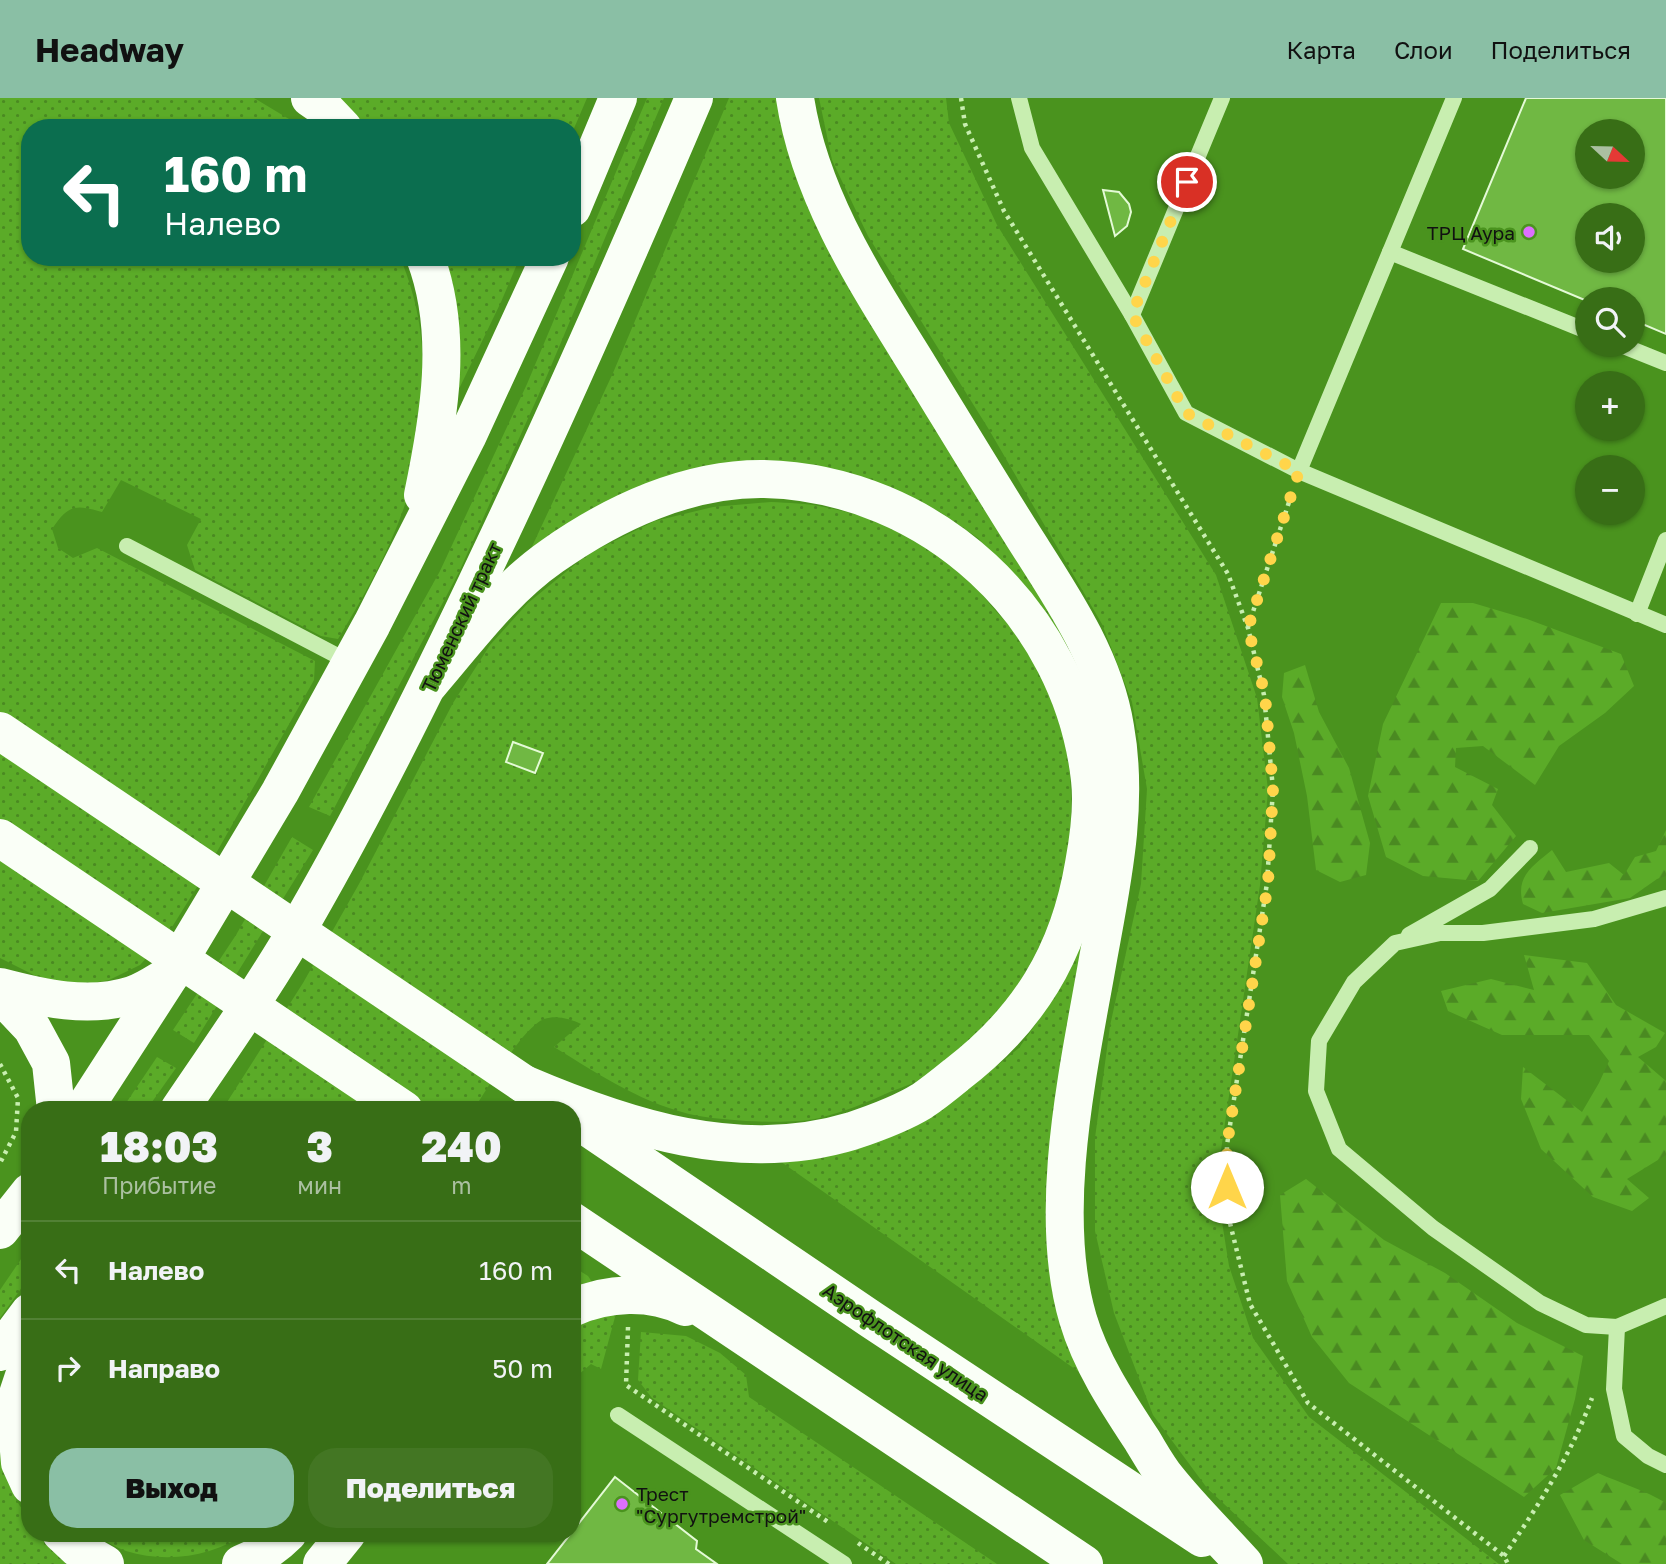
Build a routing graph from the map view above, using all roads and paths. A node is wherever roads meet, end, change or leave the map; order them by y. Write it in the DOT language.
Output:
graph roads {
  1 [pos="310,98"];
  2 [pos="618,98"];
  3 [pos="694,98"];
  4 [pos="795,98"];
  5 [pos="961,98"];
  6 [pos="1018,98"];
  7 [pos="1222,98"];
  8 [pos="1454,98"];
  9 [pos="334,119"];
  10 [pos="581,186"];
  11 [pos="1390,252"];
  12 [pos="427,266"];
  13 [pos="546,266"];
  14 [pos="1132,314"];
  15 [pos="1575,326"];
  16 [pos="1645,355"];
  17 [pos="1666,363"];
  18 [pos="1299,471"];
  19 [pos="1666,540"];
  20 [pos="127,546"];
  21 [pos="1637,614"];
  22 [pos="372,624"];
  23 [pos="1666,625"];
  24 [pos="1248,628"];
  25 [pos="351,663"];
  26 [pos="429,684"];
  27 [pos="0,731"];
  28 [pos="0,838"];
  29 [pos="1530,848"];
  30 [pos="1666,898"];
  31 [pos="1395,943"];
  32 [pos="171,974"];
  33 [pos="0,987"];
  34 [pos="0,994"];
  35 [pos="0,1064"];
  36 [pos="524,1084"];
  37 [pos="55,1101"];
  38 [pos="89,1101"];
  39 [pos="185,1101"];
  40 [pos="391,1101"];
  41 [pos="549,1101"];
  42 [pos="565,1101"];
  43 [pos="581,1108"];
  44 [pos="581,1123"];
  45 [pos="0,1163"];
  46 [pos="21,1203"];
  47 [pos="581,1227"];
  48 [pos="0,1230"];
  49 [pos="581,1304"];
  50 [pos="1666,1306"];
  51 [pos="628,1314"];
  52 [pos="21,1324"];
  53 [pos="1616,1328"];
  54 [pos="752,1340"];
  55 [pos="0,1352"];
  56 [pos="21,1385"];
  57 [pos="1593,1393"];
  58 [pos="618,1415"];
  59 [pos="21,1465"];
  60 [pos="1666,1465"];
  61 [pos="832,1525"];
  62 [pos="855,1541"];
  63 [pos="71,1542"];
  64 [pos="279,1542"];
  65 [pos="340,1542"];
  66 [pos="1504,1556"];
  67 [pos="105,1564"];
  68 [pos="242,1564"];
  69 [pos="322,1564"];
  70 [pos="844,1564"];
  71 [pos="889,1564"];
  72 [pos="1084,1564"];
  73 [pos="1243,1564"];
  74 [pos="1508,1564"];
  1 -- 9 [label="main road"];
  2 -- 10 [label="main road"];
  3 -- 26 [label="main road, Тюменский тракт"];
  4 -- 73 [label="main road"];
  5 -- 24 [label="path"];
  6 -- 14 [label="lane"];
  7 -- 14 [label="lane"];
  8 -- 11 [label="lane"];
  11 -- 15 [label="lane"];
  11 -- 18 [label="lane"];
  12 -- 22 [label="main road"];
  13 -- 22 [label="main road"];
  14 -- 18 [label="lane"];
  16 -- 17 [label="lane"];
  18 -- 21 [label="lane"];
  18 -- 24 [label="path"];
  19 -- 21 [label="lane"];
  20 -- 25 [label="lane"];
  21 -- 23 [label="lane"];
  22 -- 25 [label="main road"];
  24 -- 66 [label="path"];
  25 -- 32 [label="main road"];
  26 -- 39 [label="main road, Тюменский тракт"];
  26 -- 43 [label="main road"];
  27 -- 36 [label="main road, bridge"];
  28 -- 40 [label="main road, bridge"];
  29 -- 31 [label="lane"];
  30 -- 31 [label="lane"];
  31 -- 53 [label="lane"];
  32 -- 33 [label="main road"];
  32 -- 38 [label="main road"];
  34 -- 37 [label="main road"];
  35 -- 45 [label="path"];
  36 -- 41 [label="main road"];
  36 -- 42 [label="main road"];
  44 -- 73 [label="main road, Аэрофлотская улица"];
  46 -- 48 [label="main road"];
  47 -- 54 [label="main road"];
  49 -- 54 [label="main road"];
  50 -- 53 [label="lane"];
  51 -- 61 [label="path"];
  52 -- 55 [label="main road"];
  53 -- 60 [label="lane"];
  54 -- 72 [label="main road"];
  56 -- 59 [label="main road"];
  57 -- 66 [label="path"];
  58 -- 70 [label="lane"];
  62 -- 71 [label="path"];
  63 -- 67 [label="main road"];
  64 -- 68 [label="main road"];
  65 -- 69 [label="main road"];
  66 -- 74 [label="path"];
}
